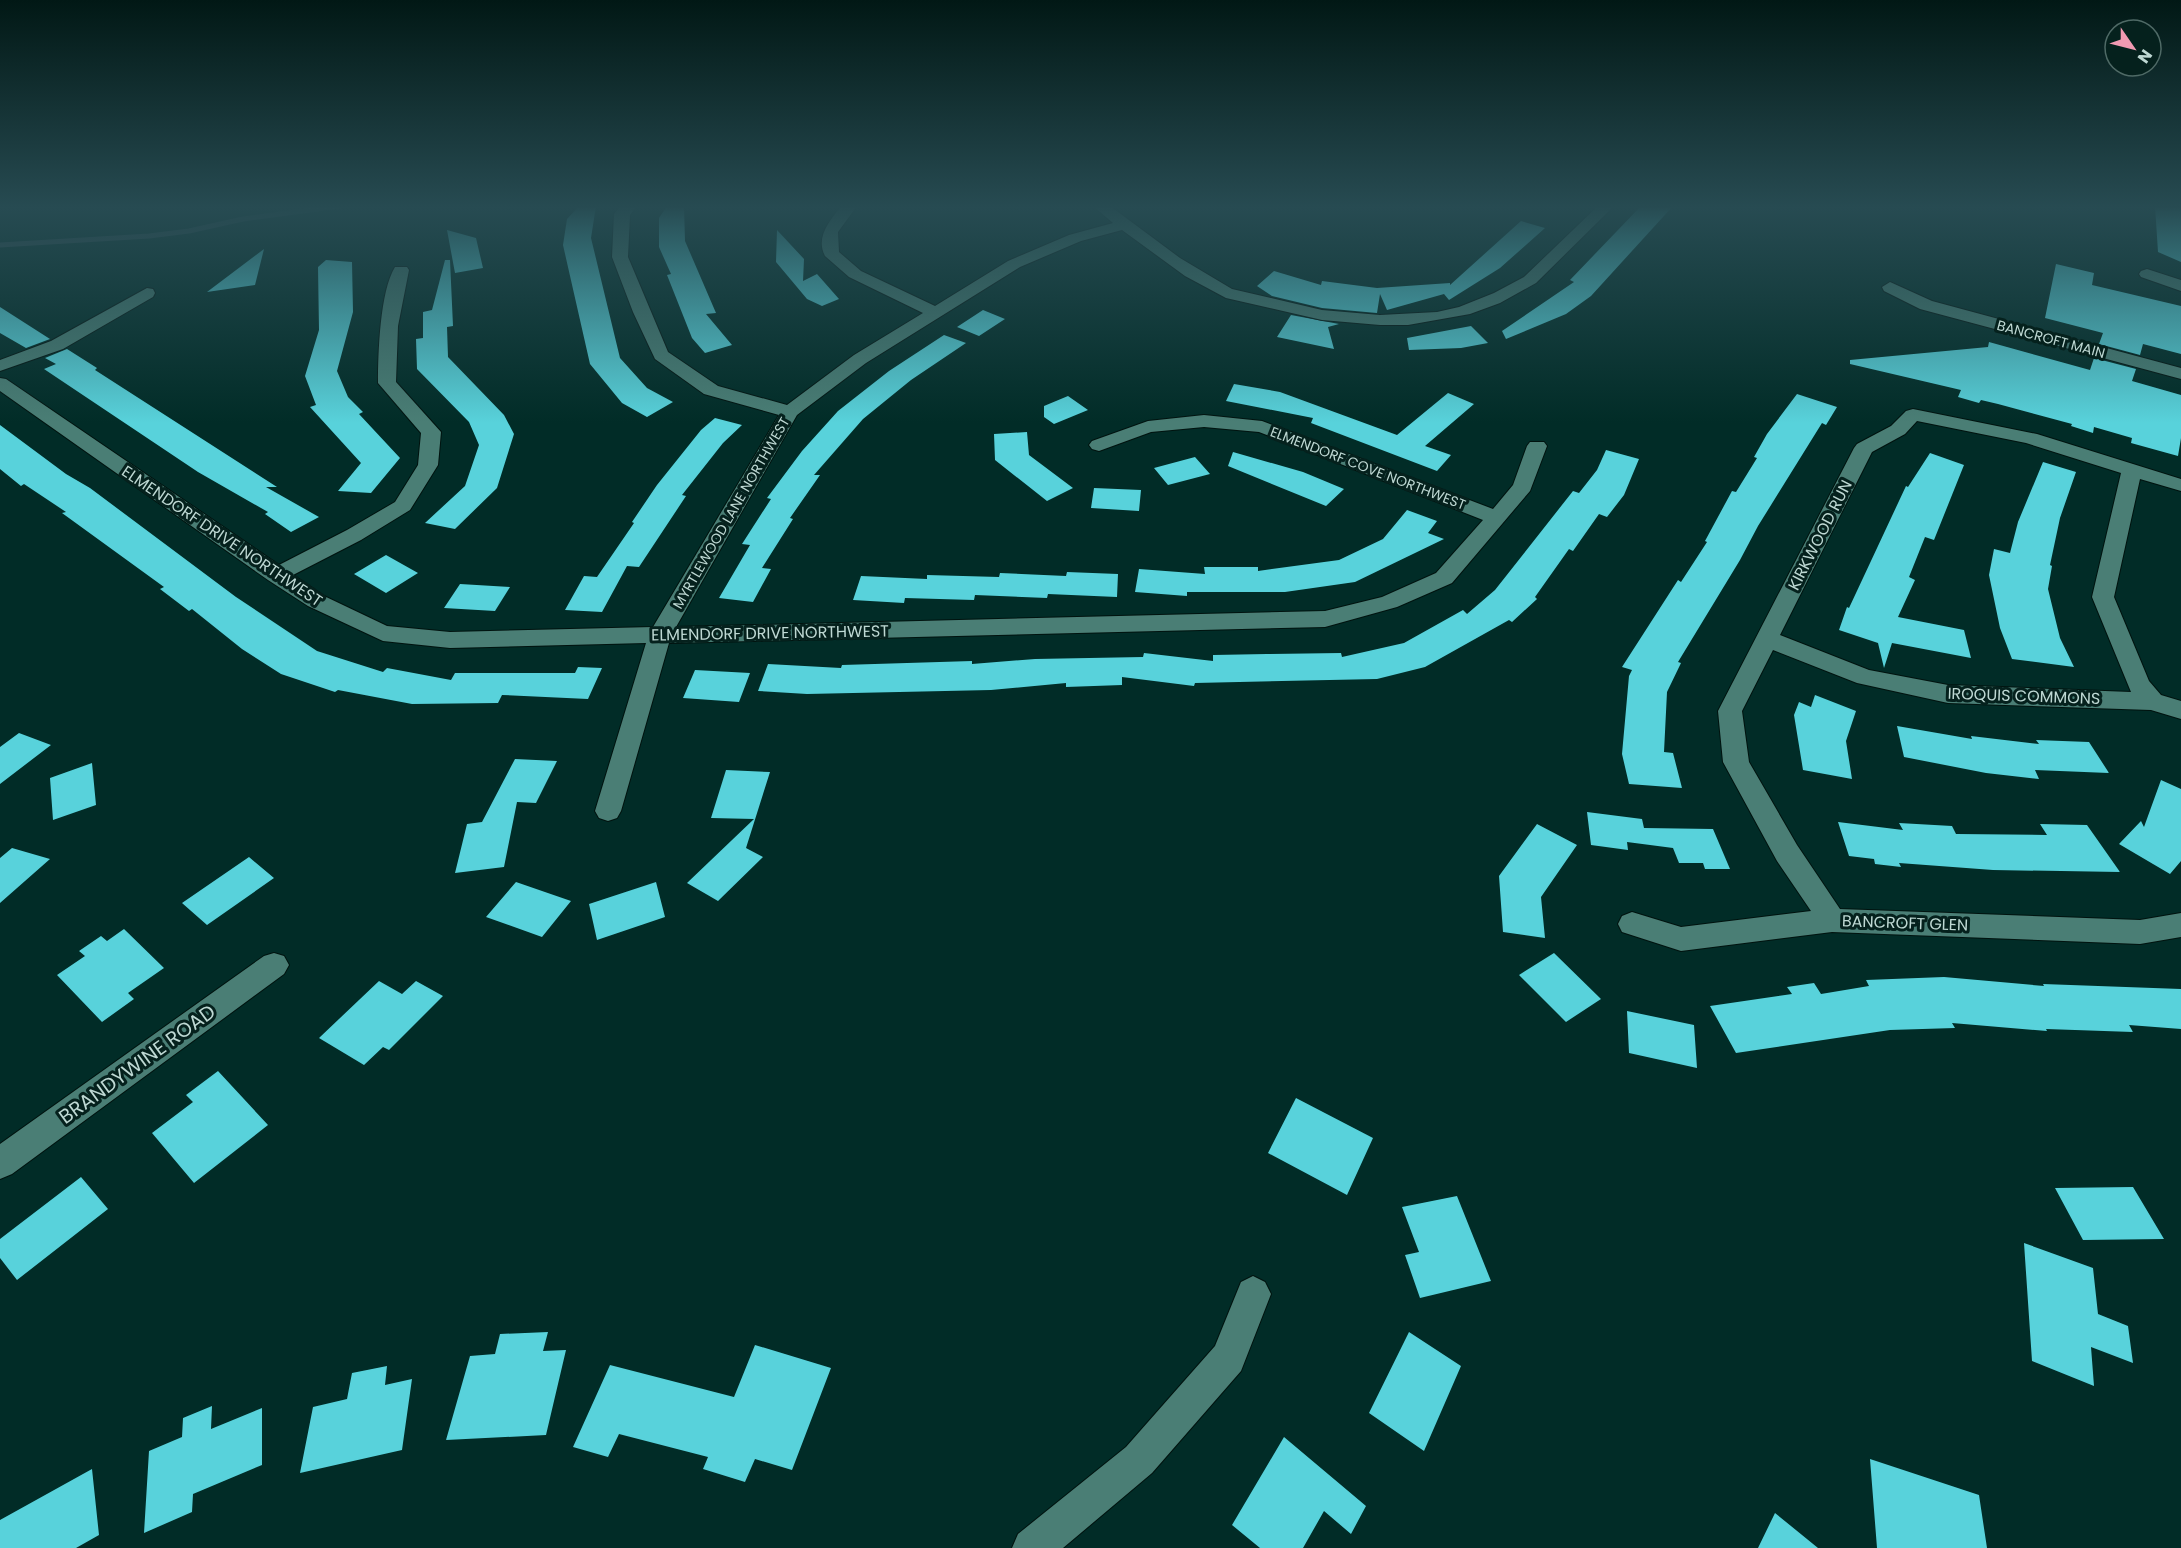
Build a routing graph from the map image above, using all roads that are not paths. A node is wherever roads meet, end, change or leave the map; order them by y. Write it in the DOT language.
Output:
graph roads {
  1 [pos="398,278"];
  2 [pos="628,278"];
  3 [pos="864,278"];
  4 [pos="991,278"];
  5 [pos="1203,278"];
  6 [pos="1532,278"];
  7 [pos="2159,278"];
  8 [pos="2181,286"];
  9 [pos="1890,287"];
  10 [pos="147,293"];
  11 [pos="935,312"];
  12 [pos="0,366"];
  13 [pos="2181,374"];
  14 [pos="0,383"];
  15 [pos="790,412"];
  16 [pos="1100,445"];
  17 [pos="1537,446"];
  18 [pos="2132,470"];
  19 [pos="2181,485"];
  20 [pos="1496,517"];
  21 [pos="276,575"];
  22 [pos="660,635"];
  23 [pos="1767,639"];
  24 [pos="2152,701"];
  25 [pos="2181,710"];
  26 [pos="608,811"];
  27 [pos="1832,920"];
  28 [pos="1632,924"];
  29 [pos="2181,925"];
  30 [pos="274,965"];
  31 [pos="0,1163"];
  32 [pos="1253,1294"];
  33 [pos="1032,1548"];
  1 -- 21 [label="street"];
  2 -- 15 [label="street"];
  3 -- 11 [label="street"];
  4 -- 11 [label="street, MYRTLEWOOD LANE NORTHWEST"];
  5 -- 6 [label="street"];
  7 -- 8 [label="street"];
  9 -- 13 [label="street, BANCROFT MAIN"];
  10 -- 12 [label="street"];
  11 -- 15 [label="street, MYRTLEWOOD LANE NORTHWEST"];
  14 -- 21 [label="street, ELMENDORF DRIVE NORTHWEST"];
  15 -- 22 [label="street, MYRTLEWOOD LANE NORTHWEST"];
  16 -- 20 [label="street, ELMENDORF COVE NORTHWEST"];
  17 -- 20 [label="street, ELMENDORF DRIVE NORTHWEST"];
  18 -- 19 [label="street, KIRKWOOD RUN"];
  18 -- 23 [label="street, KIRKWOOD RUN"];
  18 -- 24 [label="street"];
  20 -- 22 [label="street, ELMENDORF DRIVE NORTHWEST"];
  21 -- 22 [label="street, ELMENDORF DRIVE NORTHWEST"];
  22 -- 26 [label="street, MYRTLEWOOD LANE NORTHWEST"];
  23 -- 24 [label="street, IROQUIS COMMONS"];
  23 -- 27 [label="street, KIRKWOOD RUN"];
  24 -- 25 [label="street, IROQUIS COMMONS"];
  27 -- 28 [label="street, BANCROFT GLEN"];
  27 -- 29 [label="street, BANCROFT GLEN"];
  30 -- 31 [label="street, BRANDYWINE ROAD"];
  32 -- 33 [label="street"];
}
